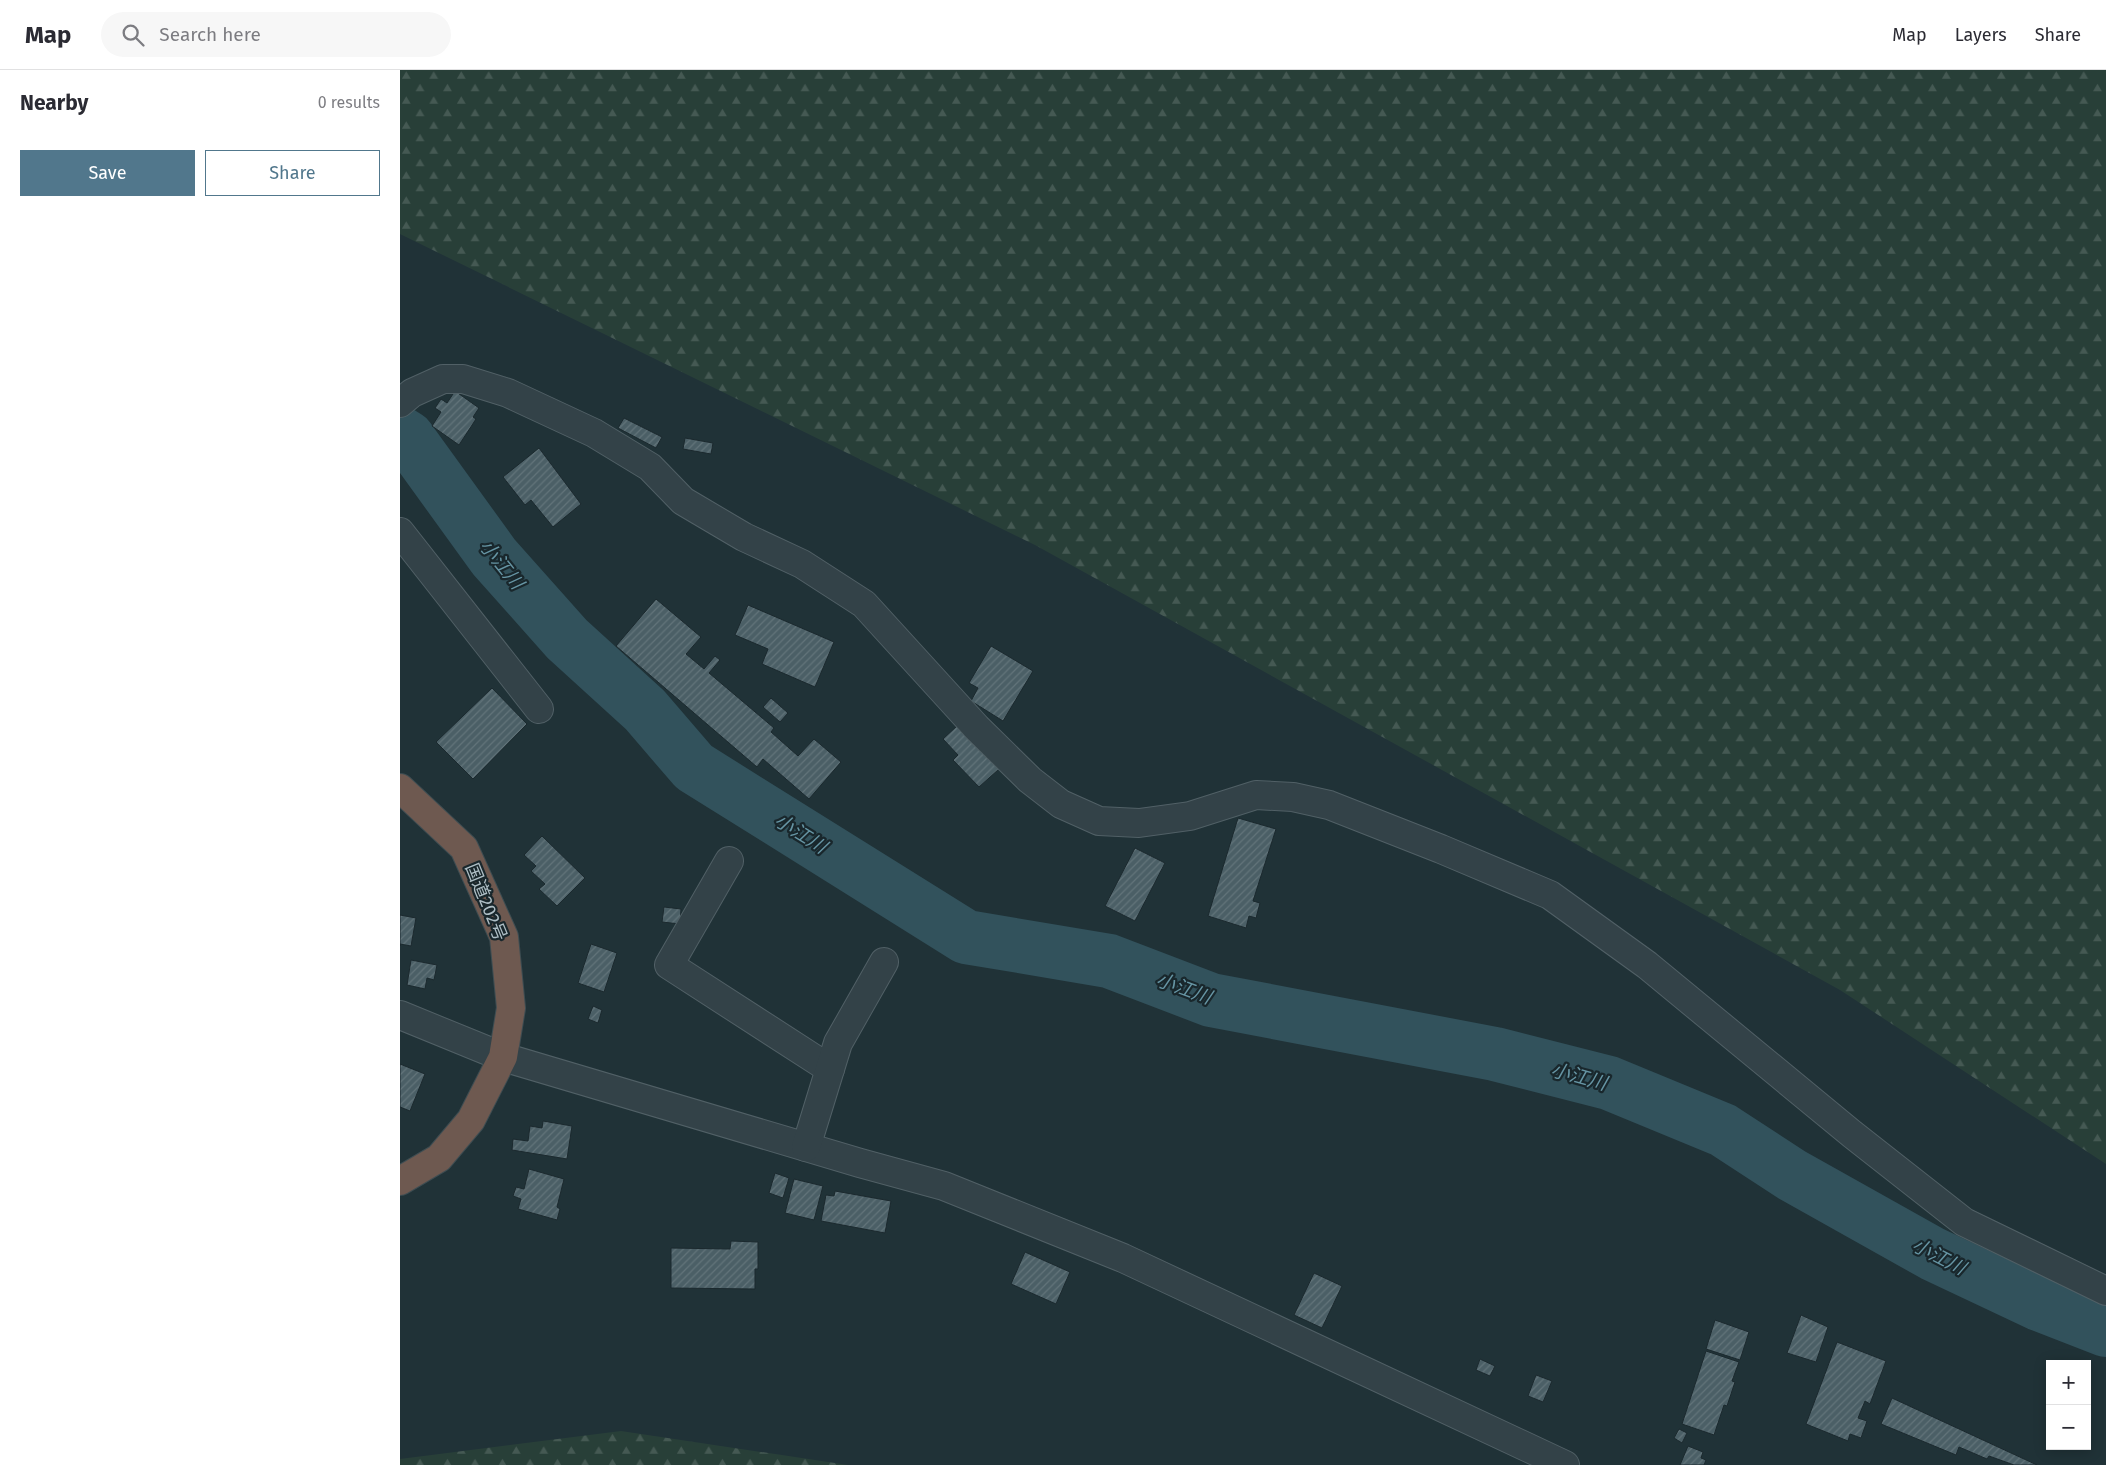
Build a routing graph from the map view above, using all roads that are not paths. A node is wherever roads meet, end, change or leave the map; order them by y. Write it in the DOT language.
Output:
graph roads {
  1 [pos="406,398"];
  2 [pos="400,532"];
  3 [pos="539,709"];
  4 [pos="400,788"];
  5 [pos="729,861"];
  6 [pos="884,962"];
  7 [pos="400,1015"];
  8 [pos="502,1057"];
  9 [pos="830,1069"];
  10 [pos="806,1147"];
  11 [pos="400,1181"];
  12 [pos="2106,1291"];
  13 [pos="1565,1465"];
  1 -- 12 [label="street"];
  2 -- 3 [label="street"];
  4 -- 8 [label="highway, 国道202号"];
  5 -- 9 [label="street"];
  6 -- 9 [label="street"];
  7 -- 8 [label="street"];
  8 -- 10 [label="street"];
  8 -- 11 [label="highway, 国道202号"];
  9 -- 10 [label="street"];
  10 -- 13 [label="street"];
}
